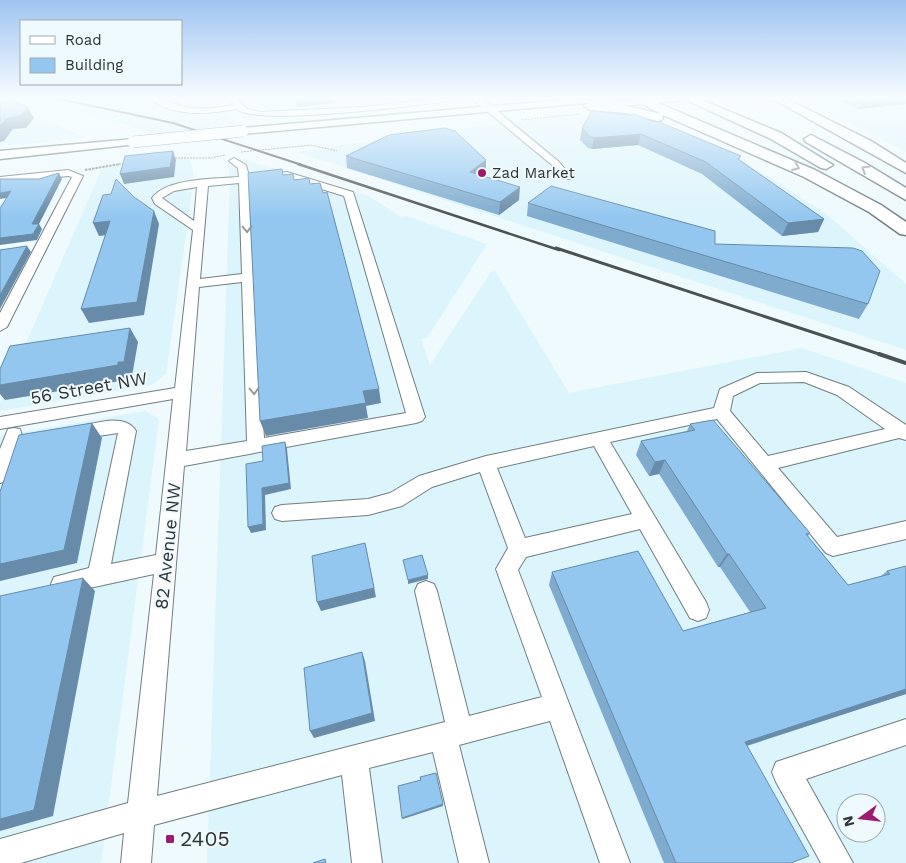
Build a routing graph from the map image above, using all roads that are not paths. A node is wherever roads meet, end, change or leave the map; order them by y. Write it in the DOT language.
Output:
graph roads {
  1 [pos="170,138"];
  2 [pos="524,138"];
  3 [pos="723,138"];
  4 [pos="778,138"];
  5 [pos="807,138"];
  6 [pos="854,138"];
  7 [pos="0,155"];
  8 [pos="232,157"];
  9 [pos="906,169"];
  10 [pos="568,177"];
  11 [pos="0,180"];
  12 [pos="244,180"];
  13 [pos="203,184"];
  14 [pos="906,195"];
  15 [pos="906,218"];
  16 [pos="200,230"];
  17 [pos="906,230"];
  18 [pos="43,245"];
  19 [pos="26,247"];
  20 [pos="249,277"];
  21 [pos="195,284"];
  22 [pos="0,327"];
  23 [pos="184,392"];
  24 [pos="721,412"];
  25 [pos="18,420"];
  26 [pos="0,424"];
  27 [pos="904,432"];
  28 [pos="599,438"];
  29 [pos="10,445"];
  30 [pos="256,446"];
  31 [pos="177,460"];
  32 [pos="486,464"];
  33 [pos="764,464"];
  34 [pos="0,476"];
  35 [pos="282,514"];
  36 [pos="645,519"];
  37 [pos="906,530"];
  38 [pos="519,549"];
  39 [pos="167,562"];
  40 [pos="98,577"];
  41 [pos="39,589"];
  42 [pos="426,591"];
  43 [pos="698,610"];
  44 [pos="558,706"];
  45 [pos="906,732"];
  46 [pos="451,734"];
  47 [pos="354,759"];
  48 [pos="141,814"];
  49 [pos="0,854"];
  50 [pos="136,863"];
  51 [pos="367,863"];
  52 [pos="474,863"];
  53 [pos="615,863"];
  54 [pos="838,863"];
  1 -- 7 [label="main road, bridge"];
  2 -- 10 [label="street"];
  3 -- 17 [label="highway, one-way"];
  4 -- 15 [label="highway"];
  14 -- 5 [label="highway, one-way"];
  6 -- 9 [label="highway"];
  8 -- 12 [label="street"];
  11 -- 18 [label="street"];
  12 -- 13 [label="street"];
  12 -- 20 [label="street, one-way"];
  12 -- 30 [label="street"];
  13 -- 16 [label="street, 82 Avenue NW"];
  13 -- 16 [label="street"];
  16 -- 21 [label="street, 82 Avenue NW"];
  18 -- 19 [label="street"];
  18 -- 22 [label="street"];
  20 -- 21 [label="street"];
  20 -- 30 [label="street, one-way"];
  21 -- 23 [label="street, 82 Avenue NW"];
  23 -- 25 [label="street, 56 Street NW"];
  23 -- 31 [label="street, 82 Avenue NW"];
  24 -- 27 [label="street"];
  24 -- 28 [label="street"];
  24 -- 33 [label="street"];
  25 -- 26 [label="street, 56 Street NW"];
  25 -- 29 [label="street"];
  27 -- 33 [label="street"];
  28 -- 32 [label="street"];
  28 -- 36 [label="street"];
  29 -- 34 [label="street"];
  29 -- 40 [label="street"];
  30 -- 31 [label="street"];
  31 -- 39 [label="street, 82 Avenue NW"];
  32 -- 35 [label="street"];
  32 -- 38 [label="street"];
  33 -- 37 [label="street"];
  36 -- 38 [label="street"];
  36 -- 43 [label="street"];
  38 -- 44 [label="street"];
  39 -- 40 [label="street"];
  39 -- 48 [label="street, 82 Avenue NW"];
  40 -- 41 [label="street"];
  42 -- 46 [label="street"];
  44 -- 46 [label="street"];
  44 -- 53 [label="street"];
  45 -- 54 [label="street"];
  46 -- 47 [label="street"];
  46 -- 52 [label="street"];
  47 -- 48 [label="street"];
  47 -- 51 [label="street"];
  48 -- 49 [label="street"];
  48 -- 50 [label="street, 82 Avenue NW"];
}
